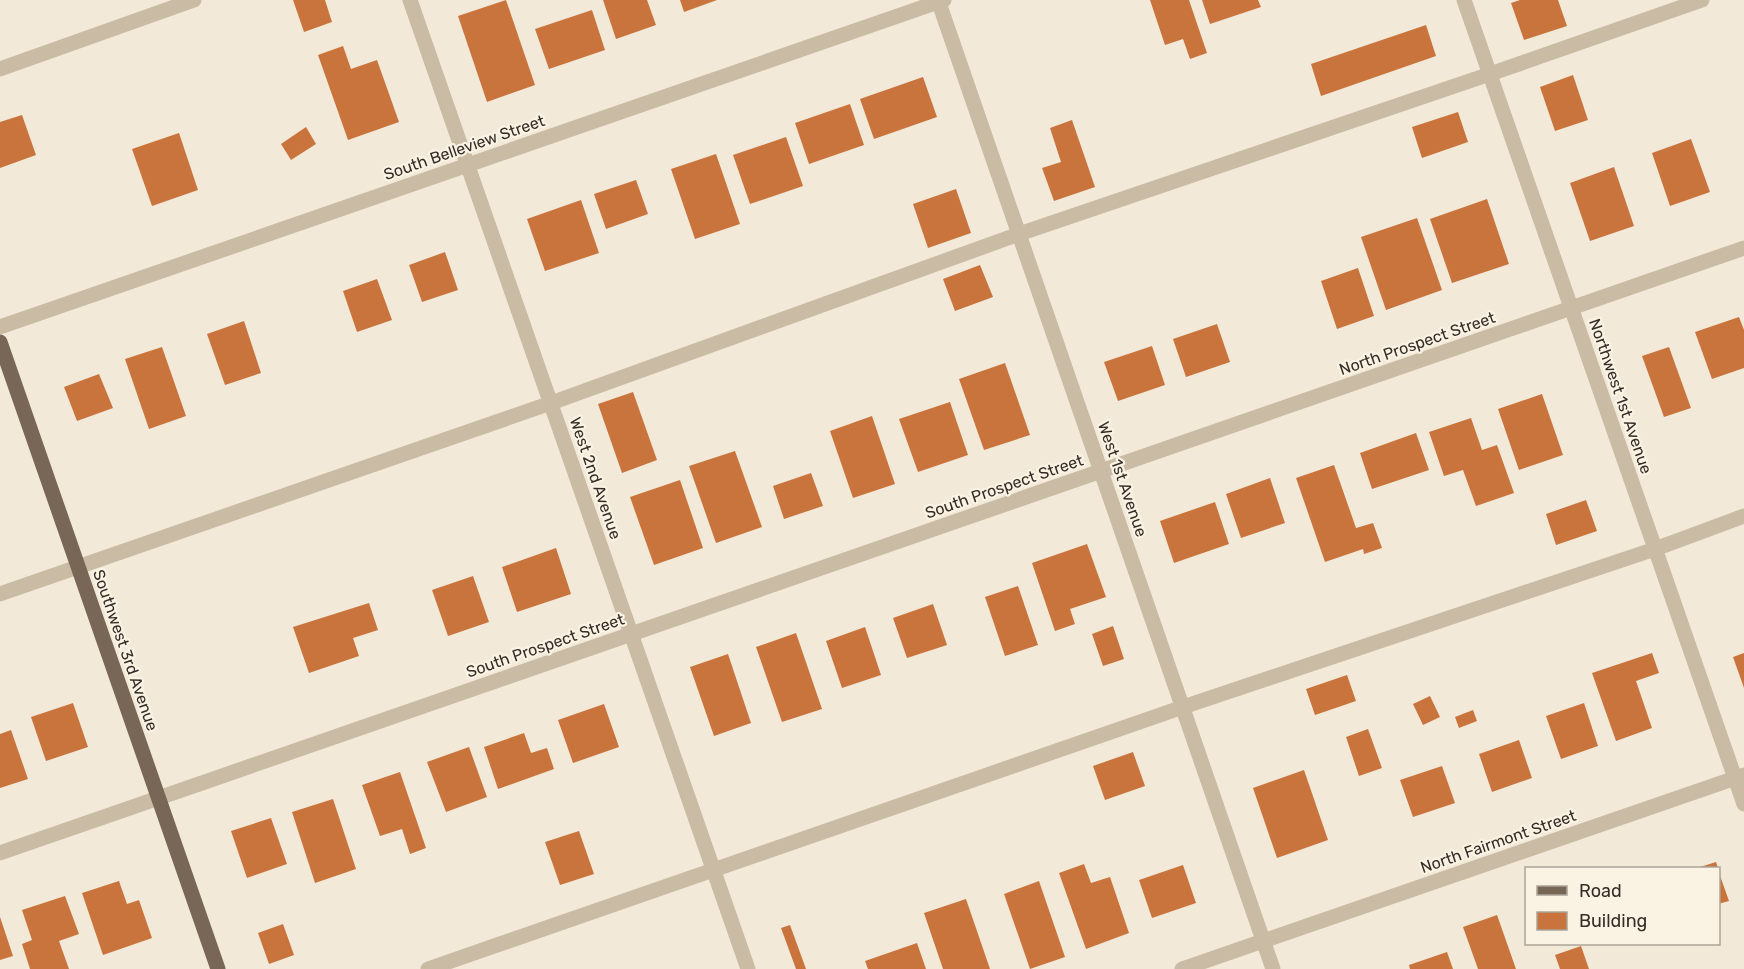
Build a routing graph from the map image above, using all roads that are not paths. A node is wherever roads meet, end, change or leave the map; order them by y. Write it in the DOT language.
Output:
graph roads {
  1 [pos="194,0"];
  2 [pos="410,0"];
  3 [pos="1464,0"];
  4 [pos="1702,0"];
  5 [pos="940,1"];
  6 [pos="0,69"];
  7 [pos="1490,74"];
  8 [pos="468,165"];
  9 [pos="1019,234"];
  10 [pos="1744,248"];
  11 [pos="1571,309"];
  12 [pos="0,327"];
  13 [pos="0,342"];
  14 [pos="551,403"];
  15 [pos="1101,471"];
  16 [pos="1744,516"];
  17 [pos="1655,549"];
  18 [pos="78,567"];
  19 [pos="0,594"];
  20 [pos="632,634"];
  21 [pos="1183,707"];
  22 [pos="1740,776"];
  23 [pos="158,798"];
  24 [pos="1744,804"];
  25 [pos="0,853"];
  26 [pos="713,869"];
  27 [pos="1263,941"];
  28 [pos="218,969"];
  29 [pos="428,969"];
  30 [pos="748,969"];
  31 [pos="1182,969"];
  32 [pos="1273,969"];
  1 -- 6 [label="street"];
  2 -- 8 [label="street, West 2nd Avenue"];
  3 -- 7 [label="street, Northwest 1st Avenue"];
  4 -- 7 [label="street"];
  5 -- 8 [label="street, South Belleview Street"];
  5 -- 9 [label="street, West 1st Avenue"];
  7 -- 9 [label="street"];
  7 -- 11 [label="street, Northwest 1st Avenue"];
  8 -- 12 [label="street, South Belleview Street"];
  8 -- 14 [label="street, West 2nd Avenue"];
  9 -- 14 [label="street"];
  9 -- 15 [label="street, West 1st Avenue"];
  10 -- 11 [label="street, North Prospect Street"];
  11 -- 15 [label="street, North Prospect Street"];
  11 -- 17 [label="street, Northwest 1st Avenue"];
  13 -- 18 [label="main road, Southwest 3rd Avenue"];
  14 -- 18 [label="street"];
  14 -- 20 [label="street, West 2nd Avenue"];
  15 -- 20 [label="street, South Prospect Street"];
  15 -- 21 [label="street, West 1st Avenue"];
  16 -- 17 [label="street"];
  17 -- 21 [label="street"];
  17 -- 22 [label="street, Northwest 1st Avenue"];
  18 -- 19 [label="street"];
  18 -- 23 [label="main road, Southwest 3rd Avenue"];
  20 -- 23 [label="street, South Prospect Street"];
  20 -- 26 [label="street, West 2nd Avenue"];
  21 -- 26 [label="street"];
  21 -- 27 [label="street, West 1st Avenue"];
  22 -- 24 [label="street, Northwest 1st Avenue"];
  22 -- 27 [label="street, North Fairmont Street"];
  23 -- 25 [label="street, South Prospect Street"];
  23 -- 28 [label="main road, Southwest 3rd Avenue"];
  26 -- 29 [label="street"];
  26 -- 30 [label="street, West 2nd Avenue"];
  27 -- 31 [label="street, North Fairmont Street"];
  27 -- 32 [label="street, West 1st Avenue"];
}
